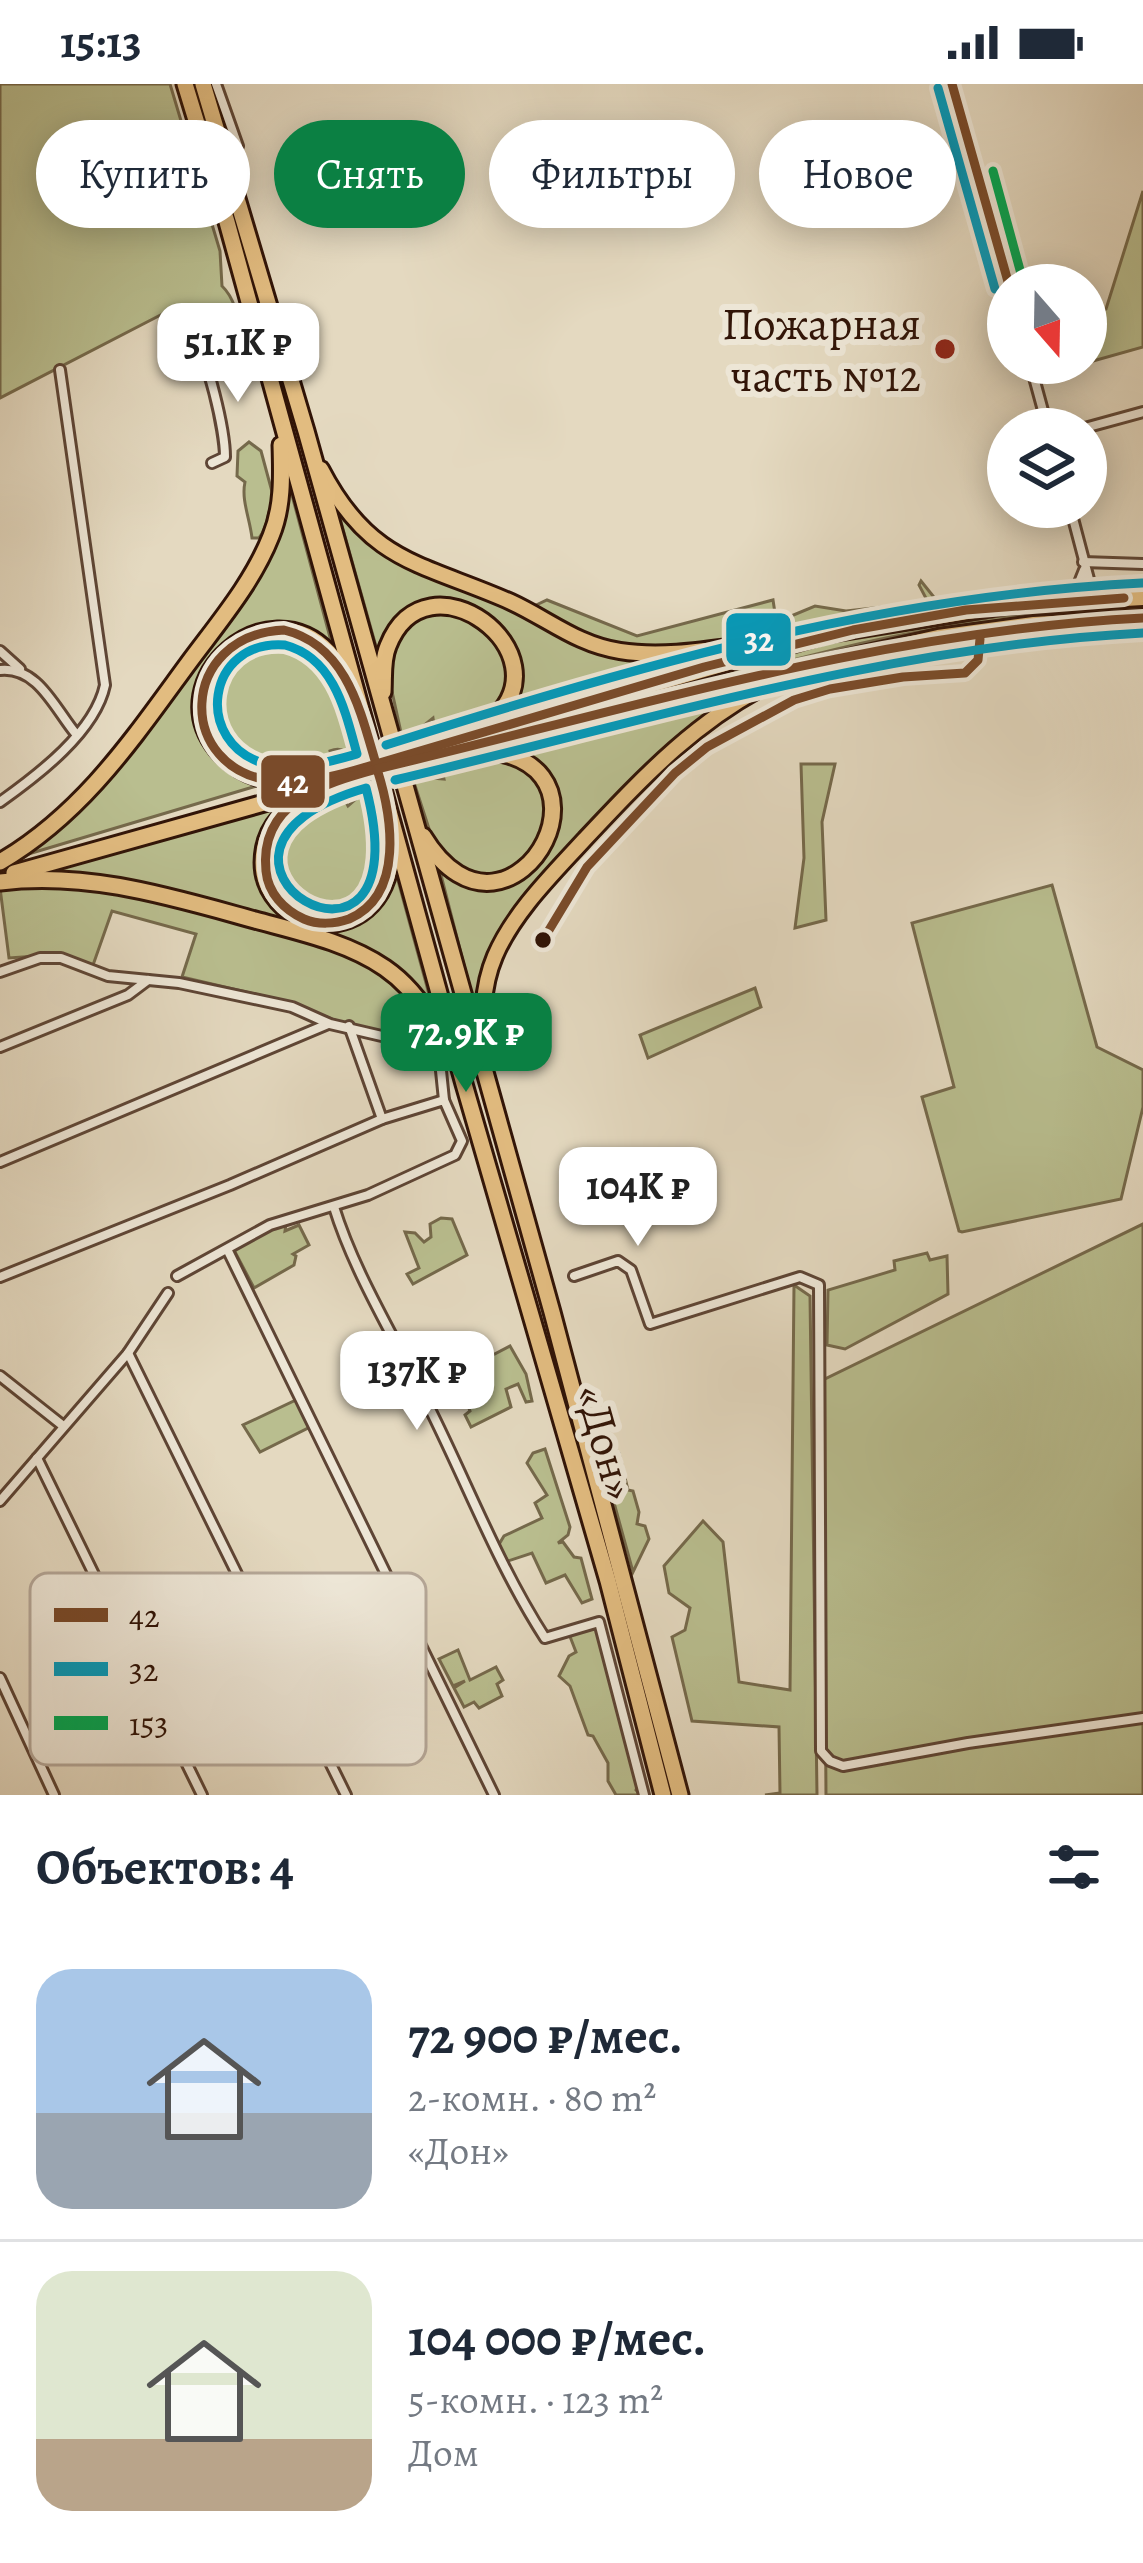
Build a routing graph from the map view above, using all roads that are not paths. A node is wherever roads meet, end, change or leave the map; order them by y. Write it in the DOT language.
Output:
graph roads {
  1 [pos="185,84"];
  2 [pos="203,84"];
  3 [pos="216,84"];
  4 [pos="952,84"];
  5 [pos="229,120"];
  6 [pos="1003,264"];
  7 [pos="191,338"];
  8 [pos="60,370"];
  9 [pos="1143,412"];
  10 [pos="280,418"];
  11 [pos="1107,422"];
  12 [pos="306,431"];
  13 [pos="212,463"];
  14 [pos="1075,528"];
  15 [pos="1143,564"];
  16 [pos="1084,565"];
  17 [pos="1124,598"];
  18 [pos="1143,598"];
  19 [pos="1047,604"];
  20 [pos="1143,618"];
  21 [pos="1143,628"];
  22 [pos="829,634"];
  23 [pos="877,648"];
  24 [pos="0,651"];
  25 [pos="819,663"];
  26 [pos="0,670"];
  27 [pos="21,670"];
  28 [pos="383,706"];
  29 [pos="362,714"];
  30 [pos="76,734"];
  31 [pos="440,749"];
  32 [pos="338,778"];
  33 [pos="0,802"];
  34 [pos="412,814"];
  35 [pos="392,819"];
  36 [pos="0,865"];
  37 [pos="0,880"];
  38 [pos="0,972"];
  39 [pos="149,979"];
  40 [pos="330,1024"];
  41 [pos="349,1026"];
  42 [pos="0,1047"];
  43 [pos="464,1084"];
  44 [pos="487,1088"];
  45 [pos="444,1100"];
  46 [pos="382,1119"];
  47 [pos="0,1162"];
  48 [pos="334,1207"];
  49 [pos="229,1251"];
  50 [pos="177,1276"];
  51 [pos="574,1276"];
  52 [pos="0,1277"];
  53 [pos="168,1293"];
  54 [pos="128,1353"];
  55 [pos="0,1376"];
  56 [pos="62,1425"];
  57 [pos="37,1458"];
  58 [pos="0,1501"];
  59 [pos="93,1573"];
  60 [pos="237,1573"];
  61 [pos="386,1573"];
  62 [pos="426,1655"];
  63 [pos="0,1678"];
  64 [pos="1143,1718"];
  65 [pos="30,1743"];
  66 [pos="40,1765"];
  67 [pos="187,1765"];
  68 [pos="331,1765"];
  69 [pos="54,1795"];
  70 [pos="202,1795"];
  71 [pos="346,1795"];
  72 [pos="494,1795"];
  73 [pos="644,1795"];
  74 [pos="663,1795"];
  75 [pos="680,1795"];
  1 -- 10 [label="highway, «Дон»"];
  2 -- 12 [label="highway, «Дон»"];
  3 -- 5 [label="street"];
  4 -- 6 [label="street"];
  7 -- 13 [label="street"];
  8 -- 30 [label="street"];
  9 -- 11 [label="street"];
  10 -- 29 [label="highway, «Дон»"];
  10 -- 36 [label="highway"];
  12 -- 22 [label="main road"];
  12 -- 28 [label="highway, «Дон»"];
  14 -- 16 [label="street"];
  15 -- 16 [label="street"];
  16 -- 17 [label="street"];
  16 -- 19 [label="street"];
  17 -- 18 [label="main road"];
  17 -- 19 [label="main road"];
  19 -- 22 [label="main road"];
  20 -- 23 [label="main road"];
  21 -- 23 [label="main road"];
  22 -- 31 [label="main road"];
  23 -- 25 [label="main road"];
  24 -- 27 [label="street"];
  25 -- 31 [label="main road"];
  25 -- 44 [label="main road"];
  26 -- 27 [label="street"];
  27 -- 30 [label="street"];
  28 -- 31 [label="highway"];
  28 -- 34 [label="highway, «Дон»"];
  29 -- 32 [label="main road"];
  29 -- 35 [label="highway, «Дон»"];
  30 -- 33 [label="street"];
  31 -- 32 [label="highway, bridge"];
  31 -- 34 [label="highway"];
  32 -- 35 [label="main road"];
  32 -- 36 [label="highway"];
  32 -- 37 [label="highway"];
  34 -- 44 [label="highway, «Дон»"];
  35 -- 43 [label="highway, «Дон»"];
  37 -- 43 [label="highway"];
  38 -- 39 [label="street"];
  39 -- 40 [label="street"];
  39 -- 42 [label="street"];
  40 -- 41 [label="street"];
  40 -- 47 [label="street"];
  41 -- 45 [label="street"];
  41 -- 46 [label="street"];
  43 -- 74 [label="highway, «Дон»"];
  44 -- 75 [label="highway, «Дон»"];
  45 -- 46 [label="street"];
  45 -- 48 [label="street"];
  46 -- 52 [label="street"];
  48 -- 49 [label="street"];
  48 -- 73 [label="street"];
  49 -- 50 [label="street"];
  49 -- 61 [label="street"];
  51 -- 64 [label="street"];
  53 -- 54 [label="street"];
  54 -- 56 [label="street"];
  54 -- 60 [label="street"];
  55 -- 56 [label="street"];
  56 -- 57 [label="street"];
  57 -- 58 [label="street"];
  57 -- 59 [label="street"];
  62 -- 72 [label="street"];
  63 -- 65 [label="street"];
  66 -- 69 [label="street"];
  67 -- 70 [label="street"];
  68 -- 71 [label="street"];
}
